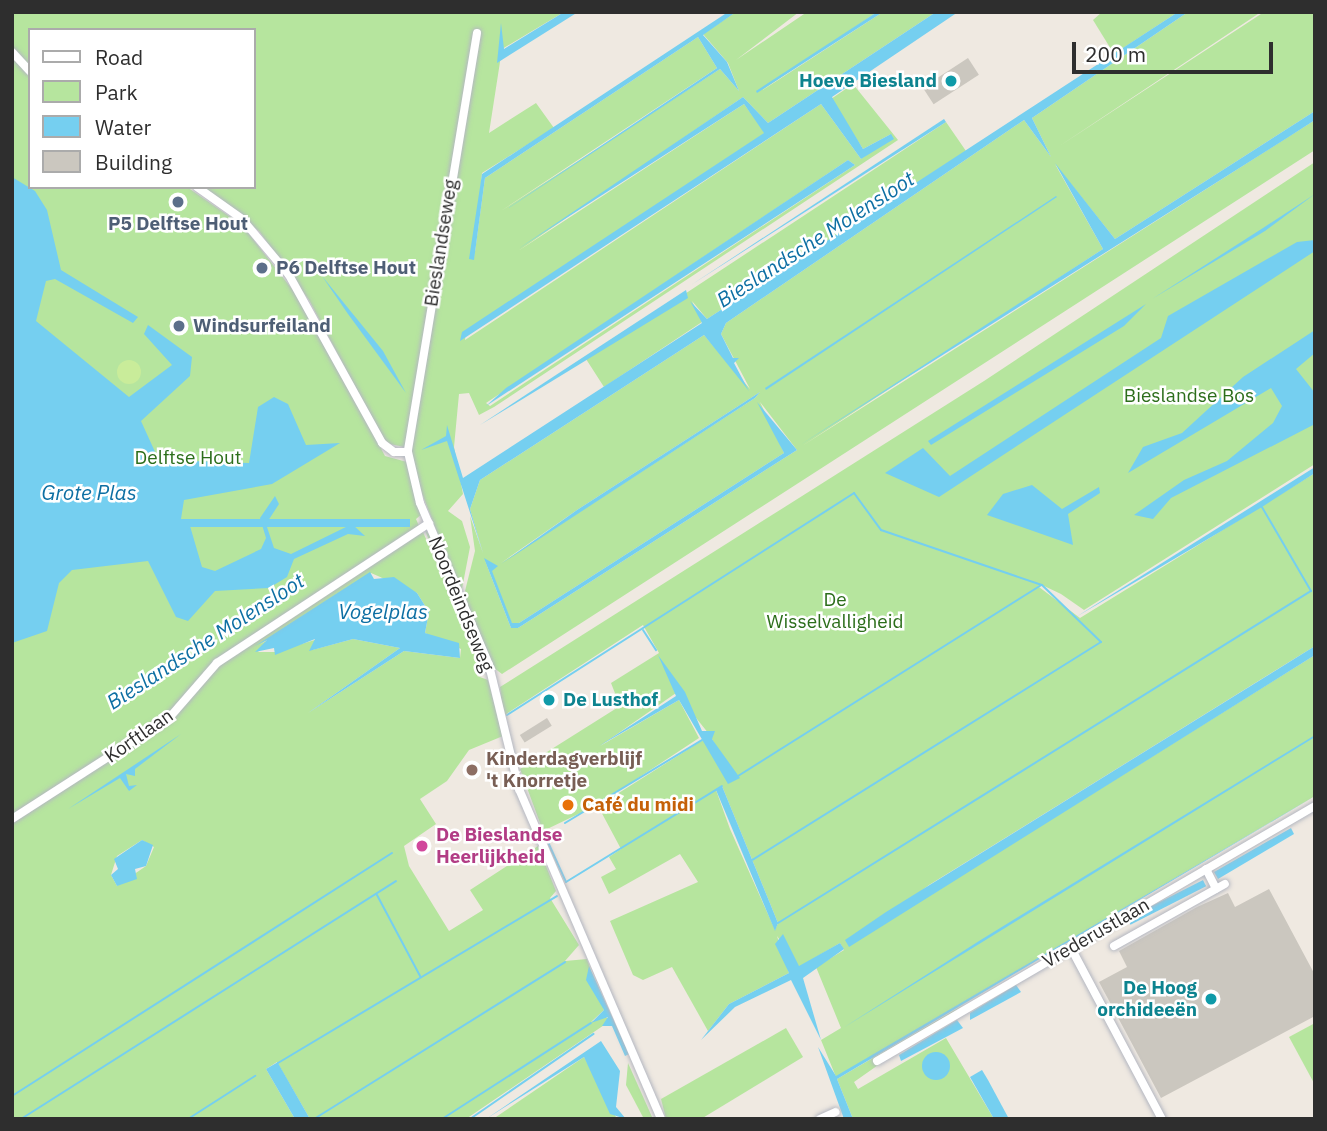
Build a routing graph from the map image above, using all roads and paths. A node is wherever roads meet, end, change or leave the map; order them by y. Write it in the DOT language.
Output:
graph roads {
  1 [pos="477,33"];
  2 [pos="12,52"];
  3 [pos="28,69"];
  4 [pos="200,189"];
  5 [pos="408,452"];
  6 [pos="429,523"];
  7 [pos="1315,806"];
  8 [pos="12,819"];
  9 [pos="1206,869"];
  10 [pos="1225,884"];
  11 [pos="1216,889"];
  12 [pos="1120,919"];
  13 [pos="1129,936"];
  14 [pos="1114,946"];
  15 [pos="1071,948"];
  16 [pos="877,1061"];
  17 [pos="836,1112"];
  18 [pos="661,1119"];
  19 [pos="820,1119"];
  20 [pos="1162,1119"];
  1 -- 5 [label="street, Bieslandseweg"];
  2 -- 3 [label="street"];
  4 -- 5 [label="street"];
  5 -- 6 [label="street, Noordeindseweg"];
  6 -- 8 [label="street, Korftlaan"];
  6 -- 18 [label="street, Noordeindseweg"];
  7 -- 9 [label="street, Vrederustlaan"];
  9 -- 11 [label="street"];
  9 -- 12 [label="street, Vrederustlaan"];
  10 -- 11 [label="street"];
  11 -- 13 [label="street"];
  12 -- 13 [label="street"];
  12 -- 15 [label="street, Vrederustlaan"];
  13 -- 14 [label="street"];
  15 -- 16 [label="street, Vrederustlaan"];
  15 -- 20 [label="street"];
  17 -- 19 [label="street"];
}
